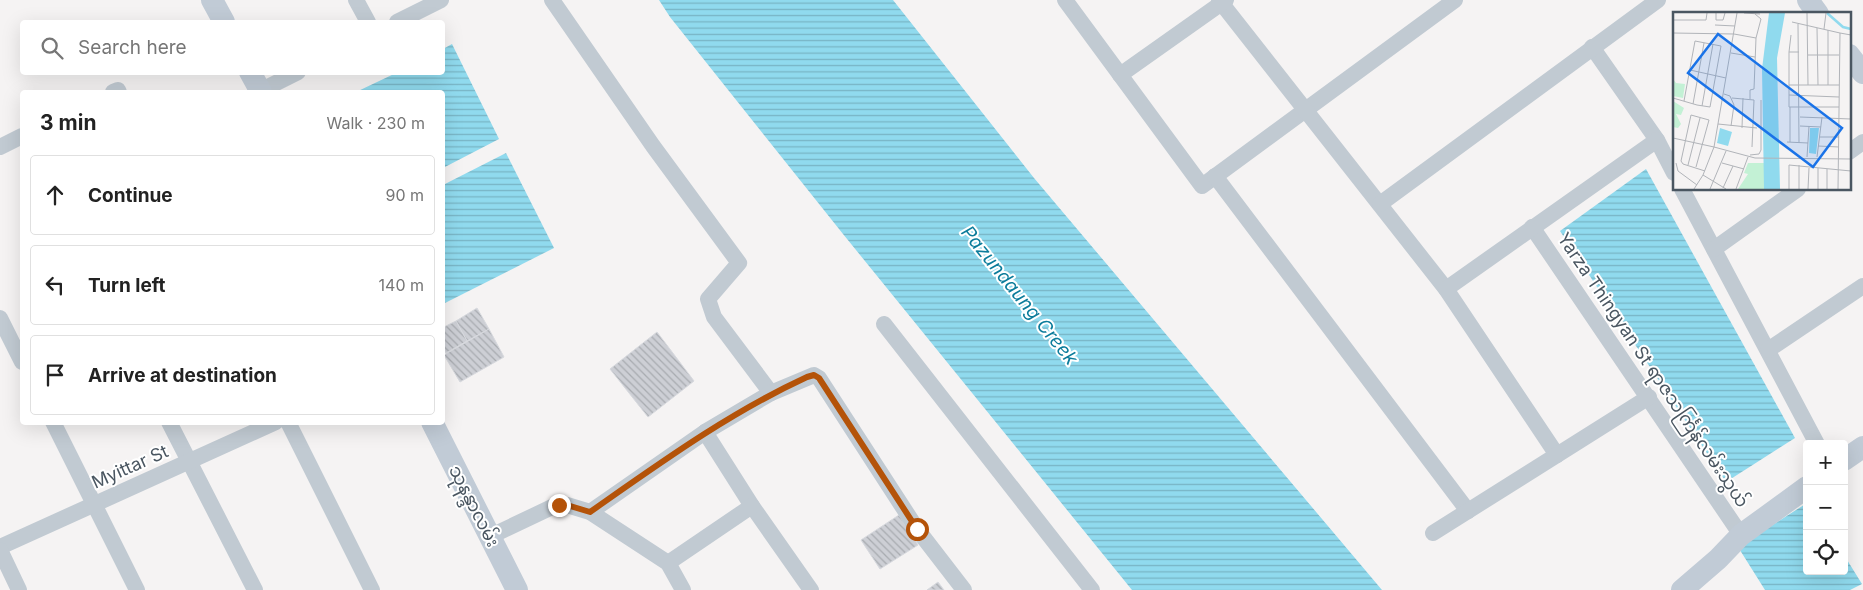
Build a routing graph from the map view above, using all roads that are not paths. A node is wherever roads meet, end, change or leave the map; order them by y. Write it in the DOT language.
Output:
graph roads {
  1 [pos="212,0"];
  2 [pos="356,0"];
  3 [pos="441,0"];
  4 [pos="552,0"];
  5 [pos="1065,0"];
  6 [pos="1455,0"];
  7 [pos="1658,0"];
  8 [pos="1808,0"];
  9 [pos="1222,1"];
  10 [pos="1817,12"];
  11 [pos="223,20"];
  12 [pos="367,20"];
  13 [pos="401,20"];
  14 [pos="1592,47"];
  15 [pos="1850,56"];
  16 [pos="1863,74"];
  17 [pos="289,75"];
  18 [pos="1120,75"];
  19 [pos="257,85"];
  20 [pos="1305,110"];
  21 [pos="20,137"];
  22 [pos="1657,140"];
  23 [pos="1863,142"];
  24 [pos="0,147"];
  25 [pos="1850,151"];
  26 [pos="1673,171"];
  27 [pos="1215,176"];
  28 [pos="1683,190"];
  29 [pos="1797,190"];
  30 [pos="1380,204"];
  31 [pos="1532,227"];
  32 [pos="1714,249"];
  33 [pos="1863,286"];
  34 [pos="1446,289"];
  35 [pos="0,318"];
  36 [pos="884,324"];
  37 [pos="1768,350"];
  38 [pos="20,358"];
  39 [pos="771,393"];
  40 [pos="1649,397"];
  41 [pos="55,425"];
  42 [pos="170,425"];
  43 [pos="269,425"];
  44 [pos="290,425"];
  45 [pos="433,425"];
  46 [pos="705,432"];
  47 [pos="1815,440"];
  48 [pos="1863,447"];
  49 [pos="1557,455"];
  50 [pos="1848,457"];
  51 [pos="188,462"];
  52 [pos="1803,489"];
  53 [pos="95,505"];
  54 [pos="752,506"];
  55 [pos="1468,511"];
  56 [pos="590,512"];
  57 [pos="1433,533"];
  58 [pos="1741,535"];
  59 [pos="489,537"];
  60 [pos="0,549"];
  61 [pos="668,563"];
  62 [pos="19,590"];
  63 [pos="137,590"];
  64 [pos="255,590"];
  65 [pos="372,590"];
  66 [pos="516,590"];
  67 [pos="682,590"];
  68 [pos="811,590"];
  69 [pos="964,590"];
  70 [pos="1092,590"];
  71 [pos="1682,590"];
  1 -- 11 [label="main road"];
  2 -- 12 [label="street"];
  3 -- 13 [label="street"];
  4 -- 39 [label="street"];
  5 -- 18 [label="street"];
  6 -- 20 [label="street"];
  7 -- 14 [label="street"];
  8 -- 10 [label="main road"];
  9 -- 18 [label="street"];
  9 -- 20 [label="street"];
  14 -- 22 [label="street"];
  14 -- 30 [label="street"];
  15 -- 16 [label="main road"];
  17 -- 19 [label="street"];
  18 -- 27 [label="street"];
  20 -- 27 [label="street"];
  20 -- 30 [label="street"];
  21 -- 24 [label="street"];
  22 -- 26 [label="street"];
  22 -- 31 [label="street"];
  23 -- 25 [label="street"];
  27 -- 55 [label="street"];
  28 -- 32 [label="street"];
  29 -- 32 [label="street"];
  30 -- 34 [label="street"];
  31 -- 34 [label="street"];
  31 -- 40 [label="street, Yarza Thingyan St ရာဇသင်္ကြန်လမ်းသွယ်"];
  32 -- 37 [label="street"];
  33 -- 37 [label="street"];
  34 -- 49 [label="street"];
  35 -- 38 [label="street"];
  36 -- 70 [label="street"];
  37 -- 47 [label="street"];
  39 -- 46 [label="street"];
  39 -- 69 [label="street"];
  40 -- 49 [label="street"];
  40 -- 58 [label="street, Yarza Thingyan St ရာဇသင်္ကြန်လမ်းသွယ်"];
  41 -- 53 [label="street"];
  42 -- 51 [label="street"];
  43 -- 51 [label="street, Myittar St"];
  44 -- 65 [label="street"];
  45 -- 59 [label="main road, သုနန္ဒာလမ်း"];
  46 -- 54 [label="street"];
  46 -- 56 [label="street"];
  48 -- 50 [label="main road"];
  49 -- 55 [label="street"];
  51 -- 53 [label="street, Myittar St"];
  51 -- 64 [label="street"];
  52 -- 58 [label="main road"];
  53 -- 60 [label="street, Myittar St"];
  53 -- 63 [label="street"];
  54 -- 61 [label="street"];
  54 -- 68 [label="street"];
  55 -- 57 [label="street"];
  56 -- 59 [label="street"];
  56 -- 61 [label="street"];
  58 -- 71 [label="main road"];
  59 -- 66 [label="main road, သုနန္ဒာလမ်း"];
  60 -- 62 [label="street"];
  61 -- 67 [label="street"];
}
